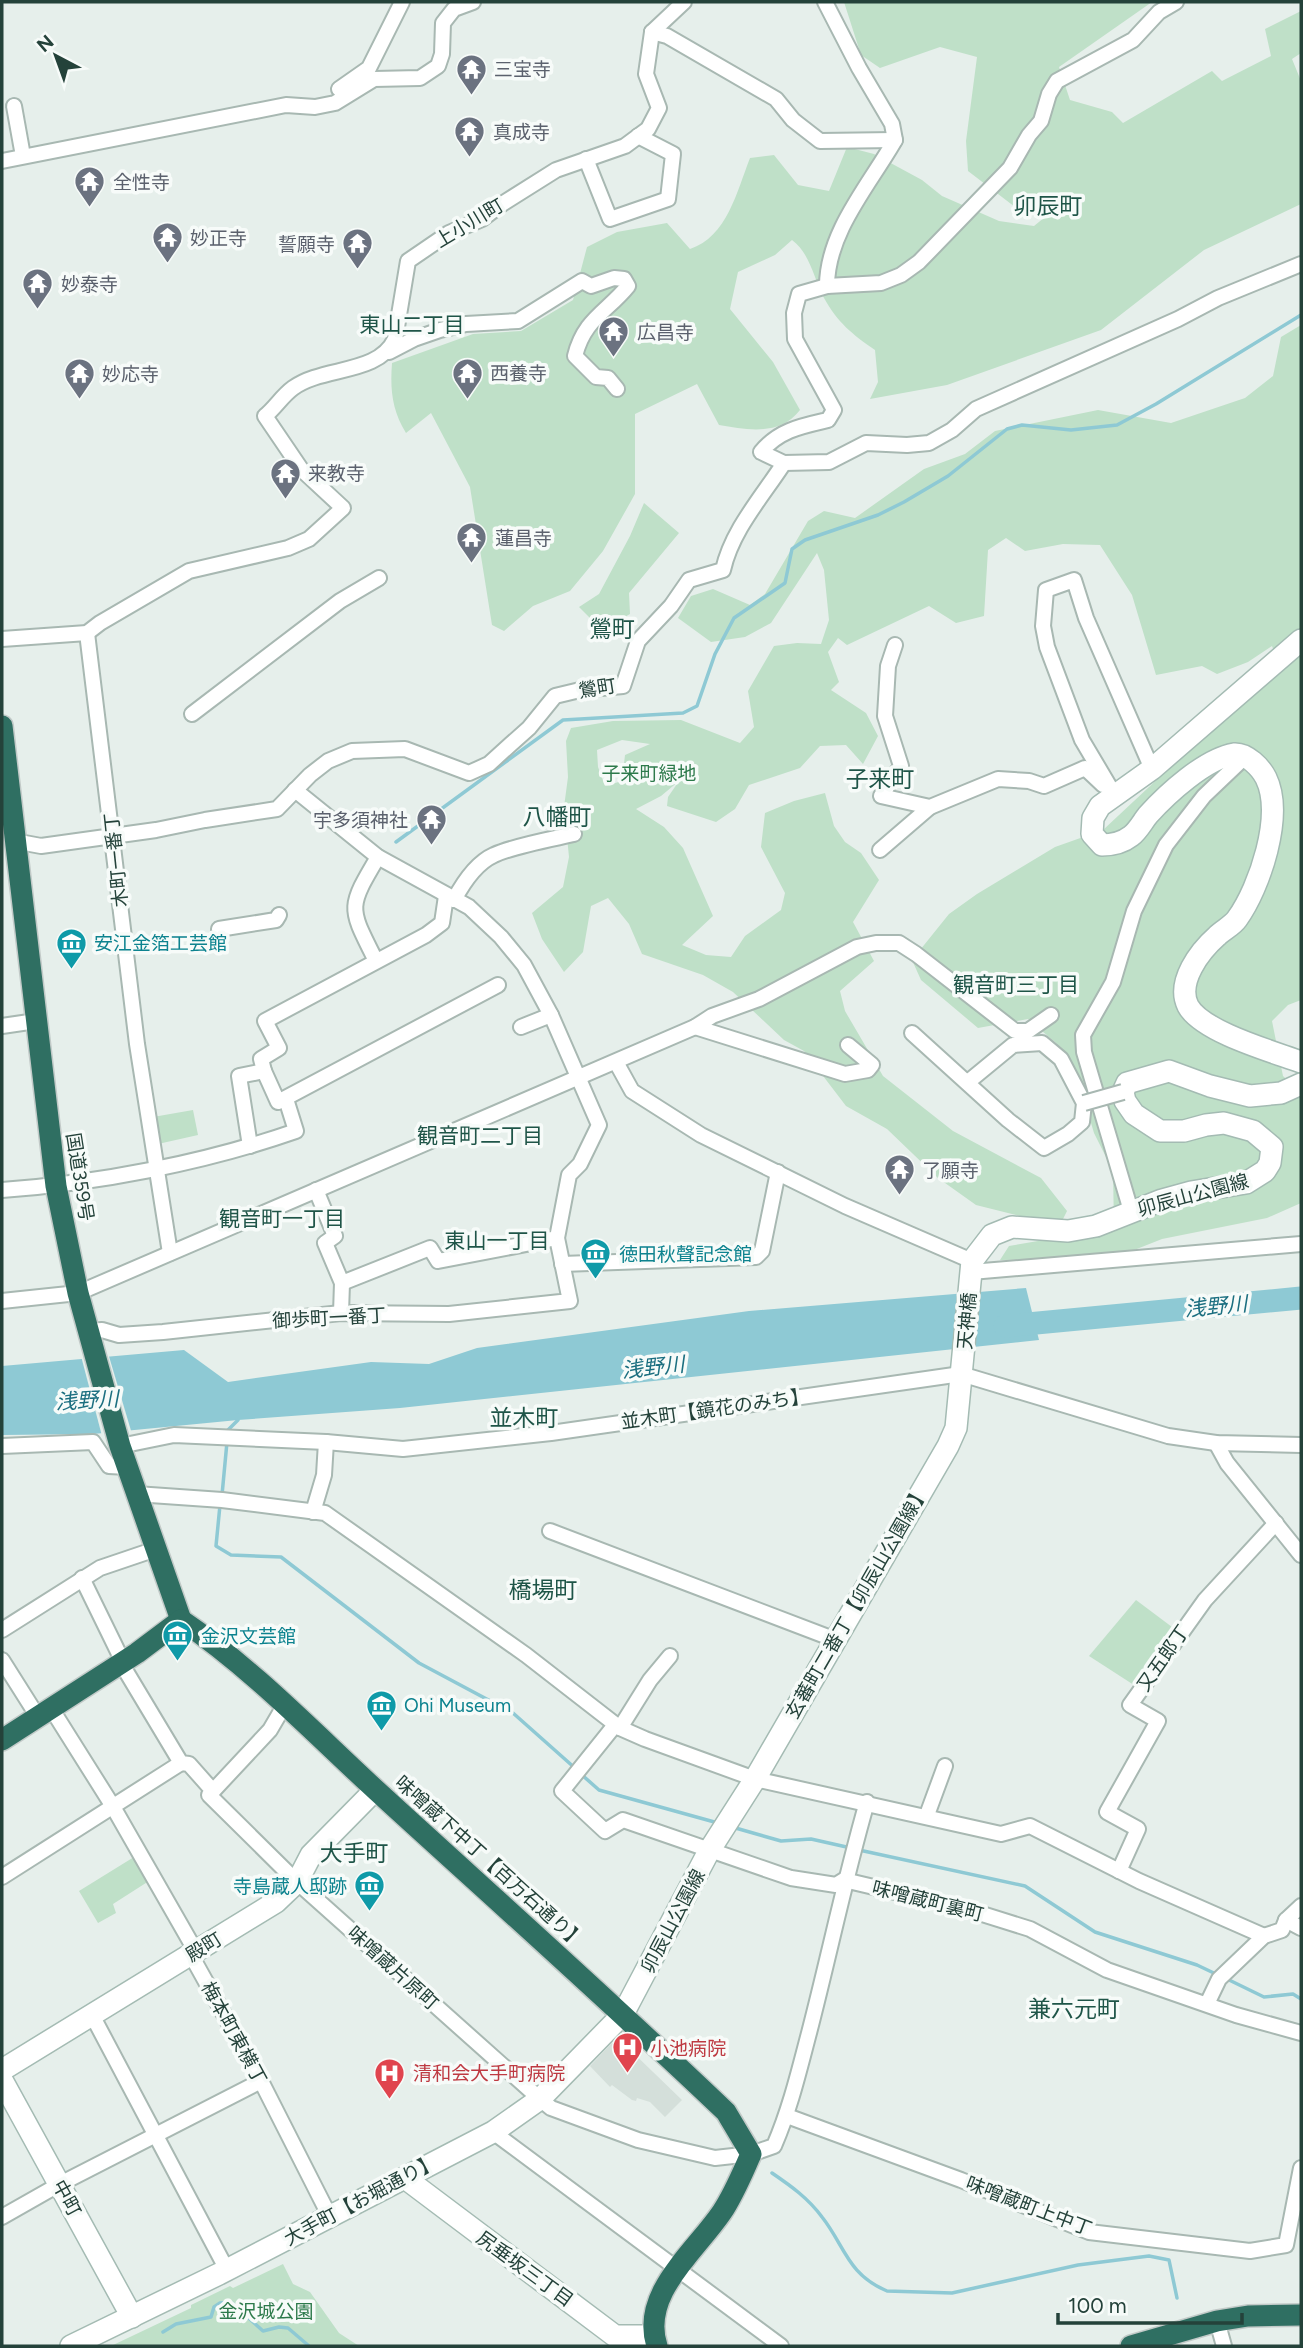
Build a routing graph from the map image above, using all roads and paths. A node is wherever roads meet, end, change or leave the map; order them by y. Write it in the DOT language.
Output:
graph roads {
  1 [pos="402,2"];
  2 [pos="473,2"];
  3 [pos="684,2"];
  4 [pos="825,2"];
  5 [pos="1176,2"];
  6 [pos="652,32"];
  7 [pos="286,105"];
  8 [pos="14,106"];
  9 [pos="638,136"];
  10 [pos="895,140"];
  11 [pos="23,156"];
  12 [pos="586,159"];
  13 [pos="2,161"];
  14 [pos="1301,264"];
  15 [pos="827,286"];
  16 [pos="373,362"];
  17 [pos="617,389"];
  18 [pos="783,463"];
  19 [pos="379,578"];
  20 [pos="87,633"];
  21 [pos="2,639"];
  22 [pos="1301,640"];
  23 [pos="895,645"];
  24 [pos="192,714"];
  25 [pos="2,726"];
  26 [pos="1245,757"];
  27 [pos="1152,769"];
  28 [pos="295,790"];
  29 [pos="1113,793"];
  30 [pos="930,807"];
  31 [pos="574,834"];
  32 [pos="113,836"];
  33 [pos="8,840"];
  34 [pos="880,850"];
  35 [pos="378,857"];
  36 [pos="450,898"];
  37 [pos="279,915"];
  38 [pos="219,929"];
  39 [pos="376,961"];
  40 [pos="498,985"];
  41 [pos="551,1014"];
  42 [pos="1051,1014"];
  43 [pos="36,1021"];
  44 [pos="2,1026"];
  45 [pos="521,1027"];
  46 [pos="695,1027"];
  47 [pos="912,1033"];
  48 [pos="848,1045"];
  49 [pos="616,1062"];
  50 [pos="1301,1062"];
  51 [pos="264,1070"];
  52 [pos="578,1079"];
  53 [pos="968,1082"];
  54 [pos="1301,1084"];
  55 [pos="1123,1091"];
  56 [pos="286,1099"];
  57 [pos="1084,1103"];
  58 [pos="250,1146"];
  59 [pos="157,1167"];
  60 [pos="778,1172"];
  61 [pos="56,1186"];
  62 [pos="2,1190"];
  63 [pos="316,1190"];
  64 [pos="1131,1211"];
  65 [pos="557,1238"];
  66 [pos="1301,1244"];
  67 [pos="170,1253"];
  68 [pos="562,1264"];
  69 [pos="971,1271"];
  70 [pos="342,1283"];
  71 [pos="78,1293"];
  72 [pos="2,1301"];
  73 [pos="341,1313"];
  74 [pos="90,1336"];
  75 [pos="962,1368"];
  76 [pos="119,1440"];
  77 [pos="326,1442"];
  78 [pos="1216,1443"];
  79 [pos="1301,1445"];
  80 [pos="2,1446"];
  81 [pos="118,1467"];
  82 [pos="136,1494"];
  83 [pos="313,1512"];
  84 [pos="1276,1524"];
  85 [pos="550,1531"];
  86 [pos="156,1549"];
  87 [pos="1301,1555"];
  88 [pos="82,1578"];
  89 [pos="181,1620"];
  90 [pos="2,1630"];
  91 [pos="836,1640"];
  92 [pos="670,1656"];
  93 [pos="2,1660"];
  94 [pos="122,1663"];
  95 [pos="284,1706"];
  96 [pos="44,1713"];
  97 [pos="618,1727"];
  98 [pos="2,1740"];
  99 [pos="181,1763"];
  100 [pos="945,1766"];
  101 [pos="755,1779"];
  102 [pos="375,1790"];
  103 [pos="213,1791"];
  104 [pos="867,1802"];
  105 [pos="112,1805"];
  106 [pos="927,1815"];
  107 [pos="726,1825"];
  108 [pos="709,1851"];
  109 [pos="1119,1871"];
  110 [pos="2,1877"];
  111 [pos="844,1880"];
  112 [pos="296,1882"];
  113 [pos="1301,1906"];
  114 [pos="1286,1920"];
  115 [pos="1301,1928"];
  116 [pos="1264,1936"];
  117 [pos="191,1955"];
  118 [pos="1207,2004"];
  119 [pos="623,2014"];
  120 [pos="92,2015"];
  121 [pos="1301,2033"];
  122 [pos="2,2070"];
  123 [pos="2,2080"];
  124 [pos="261,2081"];
  125 [pos="540,2099"];
  126 [pos="787,2116"];
  127 [pos="493,2133"];
  128 [pos="157,2136"];
  129 [pos="751,2154"];
  130 [pos="1301,2168"];
  131 [pos="405,2178"];
  132 [pos="60,2184"];
  133 [pos="2,2217"];
  134 [pos="330,2217"];
  135 [pos="227,2270"];
  136 [pos="678,2270"];
  137 [pos="1301,2315"];
  138 [pos="132,2317"];
  139 [pos="1217,2321"];
  140 [pos="656,2341"];
  141 [pos="71,2346"];
  142 [pos="781,2346"];
  143 [pos="1131,2346"];
  144 [pos="1224,2346"];
  1 -- 7 [label="street"];
  2 -- 7 [label="street"];
  3 -- 6 [label="street"];
  4 -- 10 [label="street"];
  5 -- 15 [label="street"];
  6 -- 9 [label="street, 上小川町"];
  6 -- 10 [label="street"];
  7 -- 11 [label="street"];
  8 -- 11 [label="street"];
  9 -- 12 [label="street, 上小川町"];
  9 -- 12 [label="street"];
  10 -- 15 [label="street"];
  11 -- 13 [label="street"];
  12 -- 16 [label="street, 上小川町"];
  14 -- 18 [label="street"];
  15 -- 18 [label="street"];
  16 -- 17 [label="street"];
  16 -- 20 [label="street"];
  18 -- 28 [label="street, 鶯町"];
  19 -- 24 [label="street"];
  20 -- 21 [label="street"];
  20 -- 32 [label="street, 木町一番丁"];
  22 -- 27 [label="street"];
  23 -- 30 [label="street"];
  25 -- 33 [label="highway, 国道359号"];
  26 -- 29 [label="street"];
  26 -- 50 [label="street"];
  26 -- 64 [label="street"];
  27 -- 29 [label="street"];
  27 -- 29 [label="street"];
  28 -- 32 [label="street"];
  28 -- 35 [label="street"];
  29 -- 30 [label="street"];
  30 -- 34 [label="street"];
  31 -- 36 [label="street"];
  32 -- 33 [label="street"];
  32 -- 59 [label="street, 木町一番丁"];
  33 -- 43 [label="highway, 国道359号"];
  35 -- 36 [label="street"];
  35 -- 39 [label="street"];
  36 -- 39 [label="street"];
  36 -- 41 [label="street"];
  37 -- 38 [label="street"];
  39 -- 51 [label="street"];
  40 -- 56 [label="street"];
  41 -- 45 [label="street"];
  41 -- 52 [label="street"];
  42 -- 46 [label="street"];
  43 -- 44 [label="street"];
  43 -- 61 [label="highway, 国道359号"];
  46 -- 48 [label="street"];
  46 -- 49 [label="street"];
  47 -- 53 [label="street"];
  49 -- 52 [label="street"];
  49 -- 60 [label="street"];
  51 -- 56 [label="street"];
  51 -- 58 [label="street"];
  52 -- 63 [label="street"];
  52 -- 65 [label="street"];
  53 -- 57 [label="street"];
  53 -- 57 [label="street"];
  54 -- 55 [label="street"];
  55 -- 57 [label="street, bridge"];
  55 -- 64 [label="street, 卯辰山公園線"];
  56 -- 58 [label="street"];
  58 -- 59 [label="street"];
  59 -- 61 [label="street"];
  59 -- 67 [label="street, 木町一番丁"];
  60 -- 68 [label="street"];
  60 -- 69 [label="street"];
  61 -- 62 [label="street"];
  61 -- 71 [label="highway, 国道359号"];
  63 -- 67 [label="street"];
  63 -- 70 [label="street"];
  64 -- 69 [label="street, 卯辰山公園線"];
  65 -- 68 [label="street"];
  65 -- 70 [label="street"];
  66 -- 69 [label="street"];
  67 -- 71 [label="street"];
  68 -- 73 [label="street, 御歩町一番丁"];
  69 -- 75 [label="street, 天神橋"];
  70 -- 73 [label="street"];
  71 -- 72 [label="street"];
  71 -- 74 [label="highway, 国道359号"];
  73 -- 74 [label="street, 御歩町一番丁"];
  74 -- 76 [label="highway, 国道359号"];
  75 -- 77 [label="street, 並木町【鏡花のみち】"];
  75 -- 78 [label="street, 並木町【鏡花のみち】"];
  75 -- 91 [label="street, 玄蕃町二番丁【卯辰山公園線】"];
  76 -- 77 [label="street, 並木町【鏡花のみち】"];
  76 -- 81 [label="highway, 国道359号"];
  77 -- 83 [label="street"];
  78 -- 79 [label="street, 並木町【鏡花のみち】"];
  78 -- 84 [label="street"];
  80 -- 81 [label="street"];
  81 -- 82 [label="highway, 国道359号"];
  82 -- 83 [label="street"];
  82 -- 86 [label="highway, 国道359号"];
  83 -- 97 [label="street"];
  84 -- 87 [label="street"];
  84 -- 109 [label="street, 又五郎丁"];
  85 -- 91 [label="street"];
  86 -- 88 [label="street"];
  86 -- 89 [label="highway, 国道359号"];
  88 -- 90 [label="street"];
  88 -- 94 [label="street, 味噌蔵片原町"];
  89 -- 94 [label="highway"];
  89 -- 95 [label="highway, 味噌蔵下中丁【百万石通り】"];
  91 -- 101 [label="street, 玄蕃町二番丁【卯辰山公園線】"];
  92 -- 97 [label="street"];
  93 -- 96 [label="street, 梅本町東横丁"];
  94 -- 96 [label="highway"];
  94 -- 99 [label="street, 味噌蔵片原町"];
  95 -- 102 [label="highway, 味噌蔵下中丁【百万石通り】"];
  95 -- 103 [label="street"];
  96 -- 98 [label="highway"];
  96 -- 105 [label="street, 梅本町東横丁"];
  97 -- 101 [label="street"];
  97 -- 108 [label="street, 味噌蔵町裏町"];
  99 -- 103 [label="street, 味噌蔵片原町"];
  99 -- 105 [label="street"];
  100 -- 106 [label="street"];
  101 -- 104 [label="street"];
  101 -- 107 [label="street, 玄蕃町二番丁【卯辰山公園線】"];
  102 -- 112 [label="street, 殿町"];
  102 -- 119 [label="highway, 味噌蔵下中丁【百万石通り】"];
  103 -- 112 [label="street, 味噌蔵片原町"];
  104 -- 106 [label="street"];
  104 -- 111 [label="street"];
  105 -- 110 [label="street"];
  105 -- 117 [label="street, 梅本町東横丁"];
  106 -- 109 [label="street"];
  107 -- 108 [label="street, 卯辰山公園線"];
  108 -- 111 [label="street, 味噌蔵町裏町"];
  108 -- 119 [label="street, 卯辰山公園線"];
  109 -- 116 [label="street"];
  111 -- 118 [label="street, 味噌蔵町裏町"];
  111 -- 126 [label="street"];
  112 -- 117 [label="street, 殿町"];
  112 -- 125 [label="street, 味噌蔵片原町"];
  113 -- 114 [label="street"];
  114 -- 115 [label="street"];
  114 -- 116 [label="street"];
  116 -- 118 [label="street"];
  117 -- 120 [label="street, 殿町"];
  117 -- 124 [label="street, 梅本町東横丁"];
  118 -- 121 [label="street, 味噌蔵町裏町"];
  119 -- 125 [label="street, 大手町【お堀通り】"];
  119 -- 129 [label="highway, 味噌蔵下中丁【百万石通り】"];
  120 -- 122 [label="street, 殿町"];
  120 -- 128 [label="street"];
  123 -- 132 [label="street, 中町"];
  124 -- 128 [label="street"];
  124 -- 134 [label="street, 梅本町東横丁"];
  125 -- 127 [label="street, 大手町【お堀通り】"];
  125 -- 129 [label="street, 味噌蔵片原町"];
  126 -- 129 [label="street"];
  126 -- 130 [label="street, 味噌蔵町上中丁"];
  127 -- 131 [label="street, 大手町【お堀通り】"];
  127 -- 136 [label="street"];
  128 -- 132 [label="street"];
  128 -- 135 [label="street"];
  129 -- 136 [label="highway"];
  131 -- 134 [label="street, 大手町【お堀通り】"];
  131 -- 140 [label="street, 尻垂坂三丁目"];
  132 -- 133 [label="street"];
  132 -- 138 [label="street, 中町"];
  134 -- 135 [label="street, 大手町【お堀通り】"];
  135 -- 138 [label="street, 大手町【お堀通り】"];
  136 -- 140 [label="highway"];
  136 -- 142 [label="street"];
  137 -- 139 [label="highway"];
  138 -- 141 [label="street, 大手町【お堀通り】"];
  139 -- 143 [label="highway"];
  139 -- 144 [label="street"];
}
